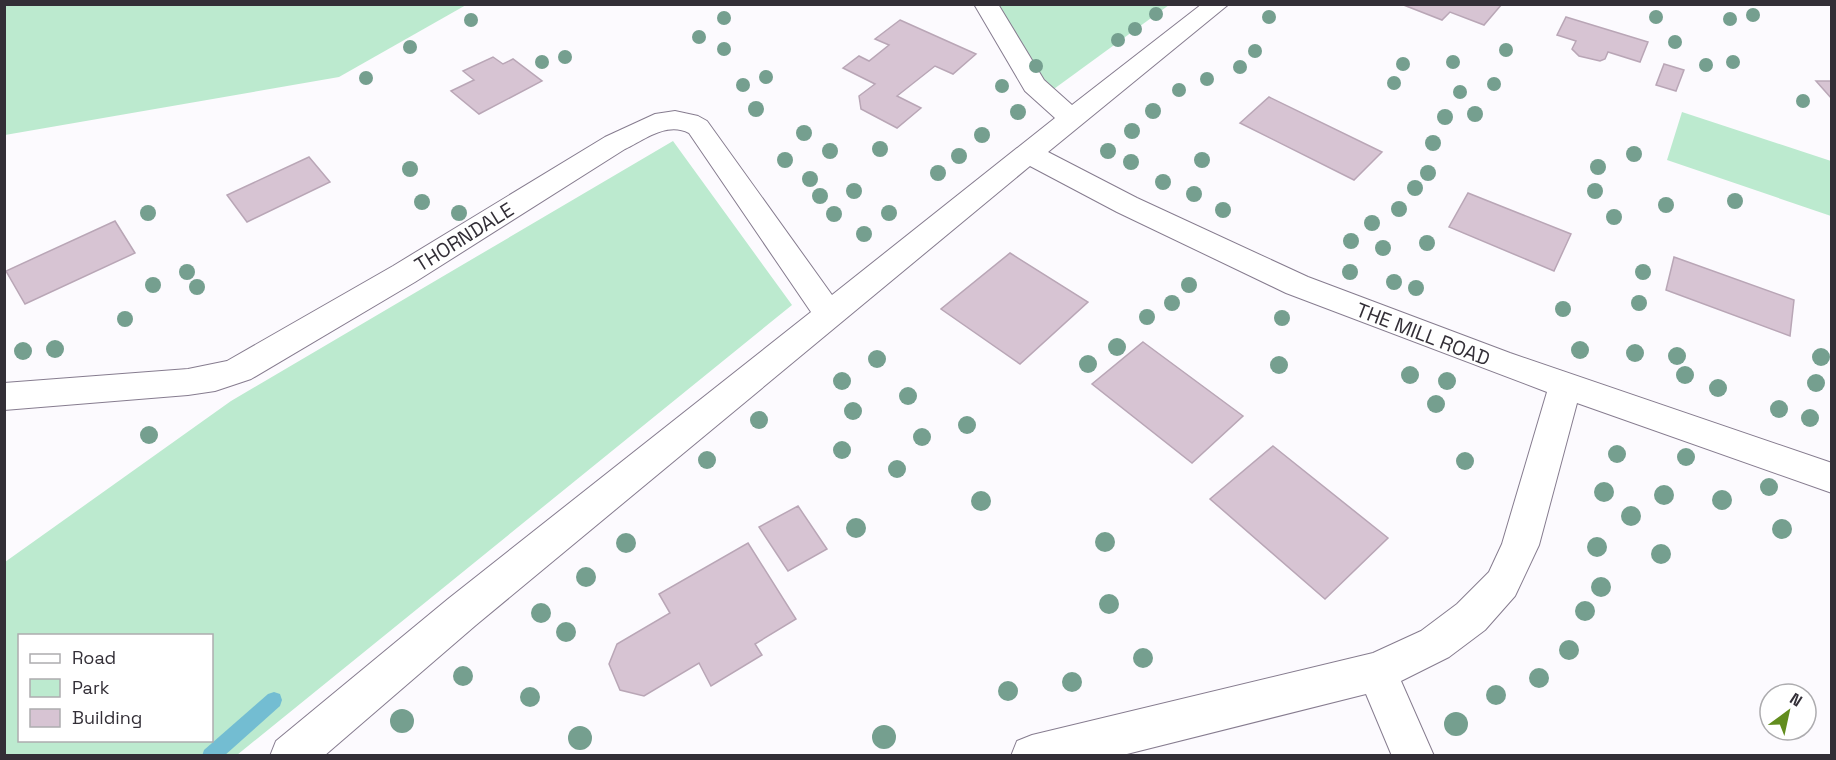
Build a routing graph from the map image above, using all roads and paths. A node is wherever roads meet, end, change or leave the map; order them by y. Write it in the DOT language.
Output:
graph roads {
  1 [pos="986,4"];
  2 [pos="1218,4"];
  3 [pos="1071,119"];
  4 [pos="1029,154"];
  5 [pos="830,315"];
  6 [pos="1565,386"];
  7 [pos="4,397"];
  8 [pos="1832,478"];
  9 [pos="1377,672"];
  10 [pos="291,756"];
  11 [pos="1032,756"];
  12 [pos="1413,756"];
  1 -- 3 [label="street"];
  2 -- 3 [label="street"];
  3 -- 4 [label="street"];
  4 -- 5 [label="street"];
  4 -- 6 [label="street, THE MILL ROAD"];
  5 -- 7 [label="street, THORNDALE"];
  5 -- 10 [label="street"];
  6 -- 8 [label="street, THE MILL ROAD"];
  6 -- 9 [label="street"];
  9 -- 11 [label="street"];
  9 -- 12 [label="street"];
}
